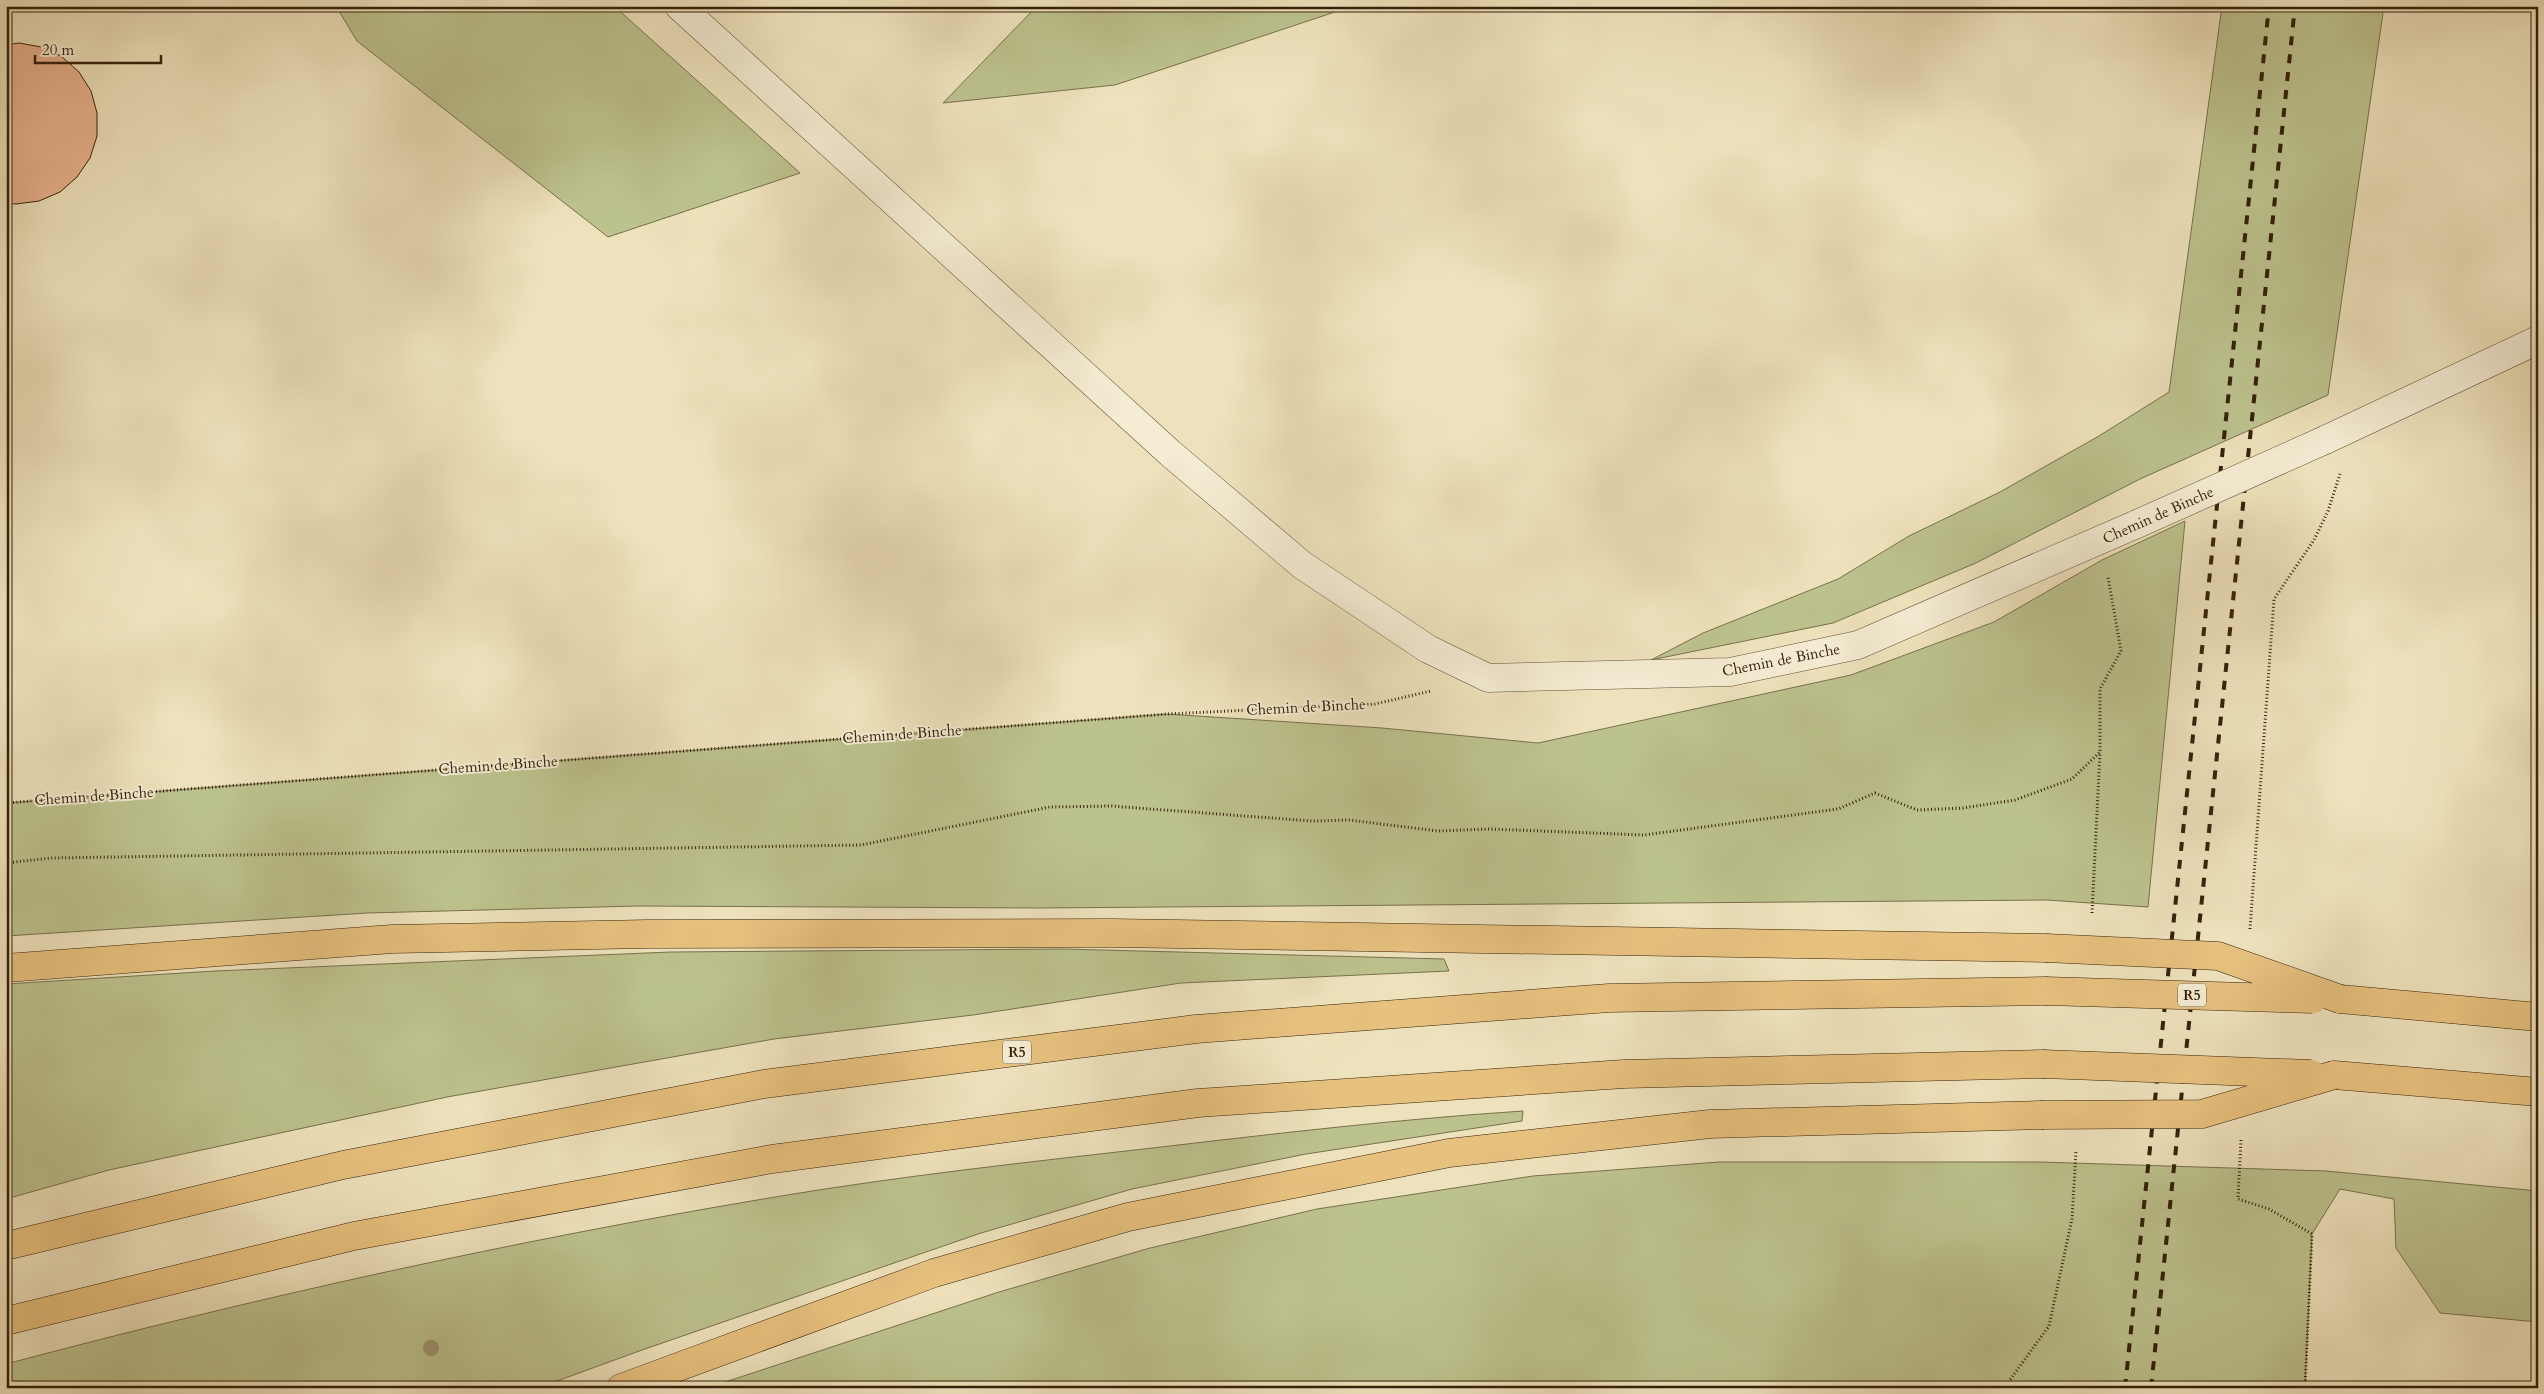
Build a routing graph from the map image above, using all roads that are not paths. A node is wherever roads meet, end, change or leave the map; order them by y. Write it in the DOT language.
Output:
graph roads {
  1 [pos="679,6"];
  2 [pos="2538,340"];
  3 [pos="6,968"];
  4 [pos="2340,999"];
  5 [pos="2538,1017"];
  6 [pos="2334,1075"];
  7 [pos="2538,1092"];
  8 [pos="6,1246"];
  9 [pos="6,1321"];
  10 [pos="620,1388"];
  1 -- 2 [label="street, Chemin de Binche, bridge"];
  3 -- 4 [label="highway, bridge"];
  4 -- 5 [label="highway, R5"];
  4 -- 8 [label="highway, R5, bridge"];
  6 -- 7 [label="highway"];
  6 -- 9 [label="highway, bridge"];
  6 -- 10 [label="highway, bridge"];
}
